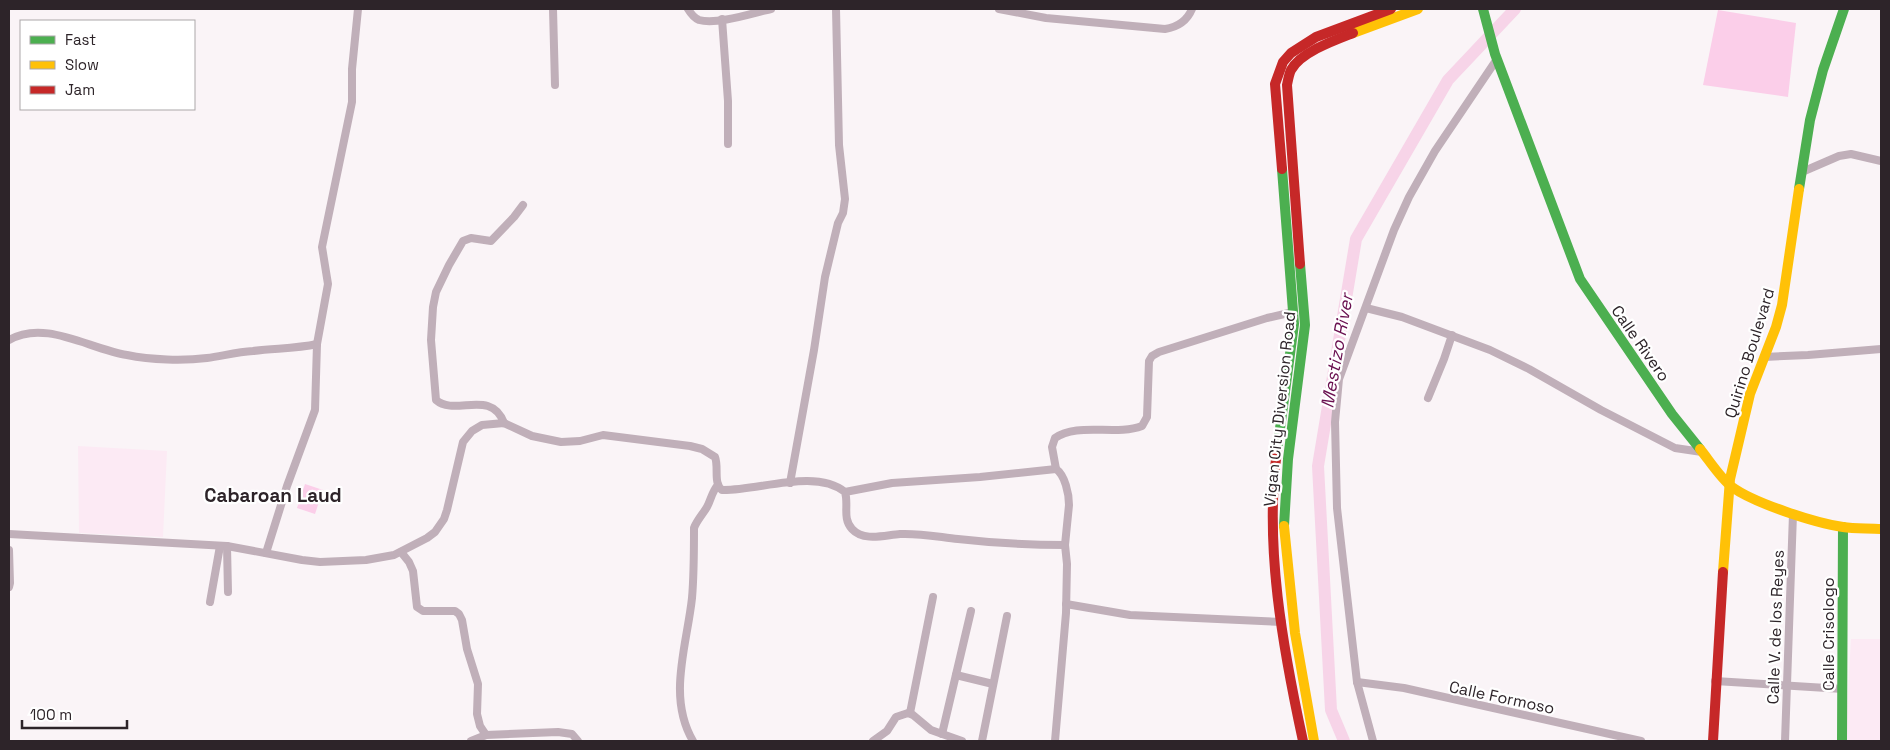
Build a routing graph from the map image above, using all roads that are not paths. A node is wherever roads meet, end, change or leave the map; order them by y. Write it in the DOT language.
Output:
graph roads {
  1 [pos="358,9"];
  2 [pos="553,9"];
  3 [pos="688,9"];
  4 [pos="771,9"];
  5 [pos="836,9"];
  6 [pos="999,9"];
  7 [pos="1192,9"];
  8 [pos="1391,9"];
  9 [pos="1418,9"];
  10 [pos="1483,9"];
  11 [pos="1844,9"];
  12 [pos="722,19"];
  13 [pos="1496,57"];
  14 [pos="555,85"];
  15 [pos="728,144"];
  16 [pos="1881,161"];
  17 [pos="1802,172"];
  18 [pos="1294,187"];
  19 [pos="1282,188"];
  20 [pos="523,205"];
  21 [pos="1366,308"];
  22 [pos="1293,312"];
  23 [pos="1452,335"];
  24 [pos="9,340"];
  25 [pos="317,344"];
  26 [pos="1881,349"];
  27 [pos="1764,357"];
  28 [pos="1428,398"];
  29 [pos="504,423"];
  30 [pos="1702,452"];
  31 [pos="1056,469"];
  32 [pos="790,483"];
  33 [pos="718,485"];
  34 [pos="1730,486"];
  35 [pos="845,492"];
  36 [pos="1793,514"];
  37 [pos="1843,526"];
  38 [pos="1881,529"];
  39 [pos="9,534"];
  40 [pos="1065,545"];
  41 [pos="224,546"];
  42 [pos="9,550"];
  43 [pos="400,552"];
  44 [pos="266,553"];
  45 [pos="9,587"];
  46 [pos="228,592"];
  47 [pos="933,597"];
  48 [pos="210,602"];
  49 [pos="1066,604"];
  50 [pos="971,611"];
  51 [pos="1007,616"];
  52 [pos="1282,622"];
  53 [pos="1290,634"];
  54 [pos="956,675"];
  55 [pos="1715,681"];
  56 [pos="1357,682"];
  57 [pos="993,684"];
  58 [pos="1786,685"];
  59 [pos="1844,689"];
  60 [pos="910,714"];
  61 [pos="942,734"];
  62 [pos="486,735"];
  63 [pos="471,741"];
  64 [pos="578,741"];
  65 [pos="693,741"];
  66 [pos="873,741"];
  67 [pos="962,741"];
  68 [pos="982,741"];
  69 [pos="1055,741"];
  70 [pos="1303,741"];
  71 [pos="1314,741"];
  72 [pos="1373,741"];
  73 [pos="1641,741"];
  74 [pos="1713,741"];
  75 [pos="1785,741"];
  76 [pos="1842,741"];
  1 -- 25 [label="street"];
  2 -- 14 [label="street"];
  3 -- 12 [label="street"];
  4 -- 12 [label="street"];
  5 -- 32 [label="street"];
  6 -- 7 [label="street"];
  8 -- 19 [label="main road, Vigan City Diversion Road"];
  9 -- 18 [label="main road, Vigan City Diversion Road"];
  10 -- 13 [label="main road, Calle Rivero"];
  11 -- 17 [label="main road, Quirino Boulevard"];
  12 -- 15 [label="street"];
  13 -- 21 [label="street"];
  13 -- 30 [label="main road, Calle Rivero"];
  16 -- 17 [label="street"];
  17 -- 27 [label="main road, Quirino Boulevard"];
  18 -- 19 [label="main road"];
  18 -- 53 [label="main road, Vigan City Diversion Road"];
  19 -- 22 [label="main road, Vigan City Diversion Road"];
  20 -- 29 [label="street"];
  21 -- 23 [label="street"];
  21 -- 56 [label="street"];
  22 -- 31 [label="street"];
  22 -- 52 [label="main road, Vigan City Diversion Road"];
  23 -- 28 [label="street"];
  23 -- 30 [label="street"];
  24 -- 25 [label="street"];
  25 -- 44 [label="street"];
  26 -- 27 [label="street"];
  27 -- 34 [label="main road, Quirino Boulevard"];
  29 -- 33 [label="street"];
  29 -- 43 [label="street"];
  30 -- 34 [label="main road, Calle Rivero"];
  31 -- 35 [label="street"];
  31 -- 40 [label="street"];
  32 -- 33 [label="street"];
  32 -- 35 [label="street"];
  33 -- 65 [label="street"];
  34 -- 36 [label="main road, Calle Rivero"];
  34 -- 55 [label="main road, Quirino Boulevard"];
  35 -- 40 [label="street"];
  36 -- 37 [label="main road, Calle Rivero"];
  36 -- 58 [label="street, Calle V. de los Reyes"];
  37 -- 38 [label="main road, Calle Rivero"];
  37 -- 59 [label="main road, Calle Crisologo"];
  39 -- 41 [label="street"];
  40 -- 49 [label="street"];
  41 -- 44 [label="street"];
  41 -- 46 [label="street"];
  41 -- 48 [label="street"];
  42 -- 45 [label="street"];
  43 -- 44 [label="street"];
  43 -- 62 [label="street"];
  47 -- 60 [label="street"];
  49 -- 52 [label="street"];
  49 -- 69 [label="street"];
  50 -- 54 [label="street"];
  51 -- 57 [label="street"];
  52 -- 53 [label="main road, Vigan City Diversion Road"];
  53 -- 70 [label="main road, Vigan City Diversion Road"];
  53 -- 71 [label="main road, Vigan City Diversion Road"];
  54 -- 57 [label="street"];
  54 -- 61 [label="street"];
  55 -- 58 [label="street"];
  55 -- 74 [label="main road, Quirino Boulevard"];
  56 -- 72 [label="street"];
  56 -- 73 [label="street, Calle Formoso"];
  57 -- 68 [label="street"];
  58 -- 59 [label="street"];
  58 -- 75 [label="street, Calle V. de los Reyes"];
  59 -- 76 [label="main road, Calle Crisologo"];
  60 -- 61 [label="street"];
  60 -- 66 [label="street"];
  61 -- 67 [label="street"];
  62 -- 63 [label="street"];
  62 -- 64 [label="street"];
}
